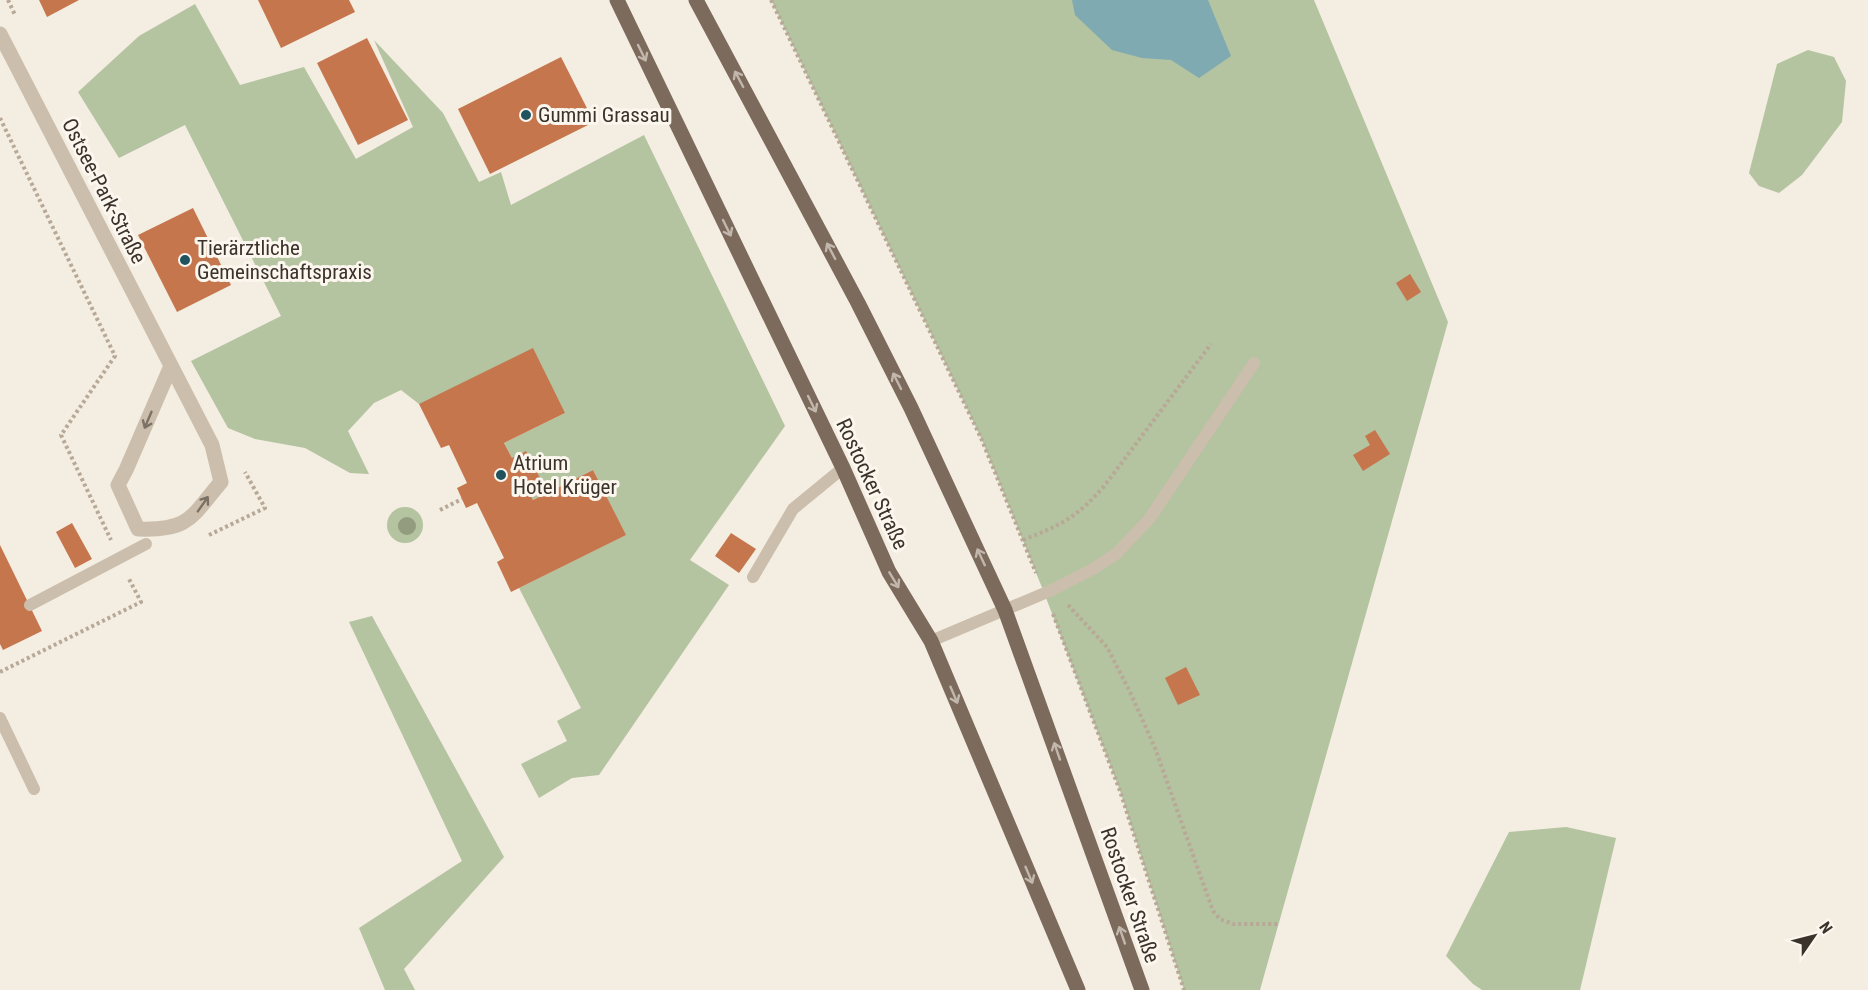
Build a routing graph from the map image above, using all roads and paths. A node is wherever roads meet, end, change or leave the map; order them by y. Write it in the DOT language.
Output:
graph roads {
  1 [pos="616,0"];
  2 [pos="696,0"];
  3 [pos="771,0"];
  4 [pos="0,34"];
  5 [pos="0,118"];
  6 [pos="1211,344"];
  7 [pos="1254,363"];
  8 [pos="171,366"];
  9 [pos="843,468"];
  10 [pos="462,499"];
  11 [pos="440,510"];
  12 [pos="1023,540"];
  13 [pos="146,544"];
  14 [pos="120,557"];
  15 [pos="753,577"];
  16 [pos="1048,592"];
  17 [pos="30,605"];
  18 [pos="1005,610"];
  19 [pos="931,641"];
  20 [pos="0,672"];
  21 [pos="0,718"];
  22 [pos="34,789"];
  23 [pos="1278,924"];
  24 [pos="1078,990"];
  25 [pos="1142,990"];
  26 [pos="1184,990"];
  1 -- 9 [label="main road, Rostocker Straße, one-way"];
  18 -- 2 [label="main road, Rostocker Straße, one-way"];
  3 -- 12 [label="path"];
  4 -- 8 [label="street, Ostsee-Park-Straße"];
  5 -- 14 [label="path"];
  6 -- 12 [label="path"];
  7 -- 16 [label="lane"];
  8 -- 8 [label="street, Ostsee-Park-Straße, one-way"];
  9 -- 15 [label="lane"];
  9 -- 19 [label="main road, Rostocker Straße, one-way"];
  10 -- 11 [label="path"];
  12 -- 16 [label="path"];
  13 -- 14 [label="lane"];
  14 -- 17 [label="lane"];
  14 -- 20 [label="path"];
  16 -- 18 [label="lane"];
  16 -- 23 [label="path"];
  16 -- 26 [label="path"];
  18 -- 19 [label="lane"];
  25 -- 18 [label="main road, Rostocker Straße, one-way"];
  19 -- 24 [label="main road, Rostocker Straße, one-way"];
  21 -- 22 [label="lane"];
}
